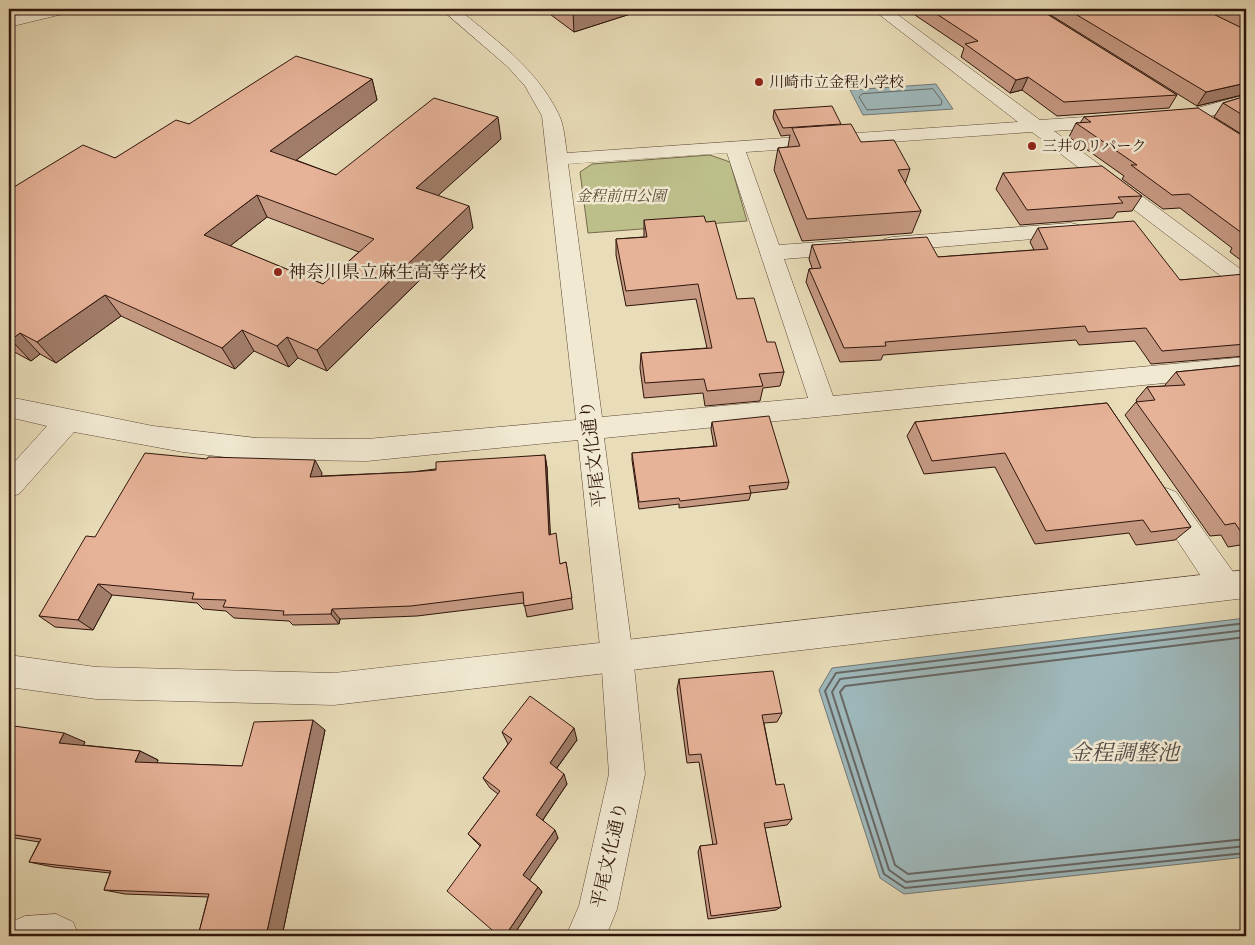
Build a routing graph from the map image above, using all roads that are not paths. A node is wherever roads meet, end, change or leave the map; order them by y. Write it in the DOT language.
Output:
graph roads {
  1 [pos="65,9"];
  2 [pos="449,9"];
  3 [pos="880,9"];
  4 [pos="9,22"];
  5 [pos="1169,98"];
  6 [pos="1246,100"];
  7 [pos="1194,114"];
  8 [pos="1155,117"];
  9 [pos="1135,119"];
  10 [pos="1037,127"];
  11 [pos="1216,128"];
  12 [pos="735,147"];
  13 [pos="558,159"];
  14 [pos="1166,223"];
  15 [pos="1136,225"];
  16 [pos="1087,229"];
  17 [pos="771,253"];
  18 [pos="1246,284"];
  19 [pos="1246,366"];
  20 [pos="1087,382"];
  21 [pos="9,407"];
  22 [pos="1104,407"];
  23 [pos="824,408"];
  24 [pos="67,422"];
  25 [pos="590,428"];
  26 [pos="1154,482"];
  27 [pos="9,486"];
  28 [pos="1235,585"];
  29 [pos="617,656"];
  30 [pos="9,671"];
  31 [pos="25,936"];
  32 [pos="58,936"];
  33 [pos="586,936"];
  1 -- 4 [label="street"];
  2 -- 13 [label="street, 平尾文化通り"];
  3 -- 10 [label="street"];
  5 -- 7 [label="street"];
  6 -- 7 [label="street"];
  7 -- 8 [label="street"];
  7 -- 11 [label="street"];
  9 -- 10 [label="street"];
  10 -- 12 [label="street"];
  10 -- 14 [label="street"];
  12 -- 13 [label="street"];
  12 -- 17 [label="street"];
  13 -- 25 [label="street, 平尾文化通り"];
  14 -- 15 [label="street"];
  14 -- 18 [label="street"];
  16 -- 17 [label="street"];
  17 -- 23 [label="street"];
  19 -- 20 [label="street"];
  20 -- 22 [label="street"];
  20 -- 23 [label="street"];
  21 -- 24 [label="street"];
  23 -- 25 [label="street"];
  24 -- 25 [label="street"];
  24 -- 27 [label="street"];
  25 -- 29 [label="street, 平尾文化通り"];
  26 -- 28 [label="street"];
  28 -- 29 [label="street"];
  29 -- 30 [label="street"];
  29 -- 33 [label="street, 平尾文化通り"];
  31 -- 32 [label="street"];
}
